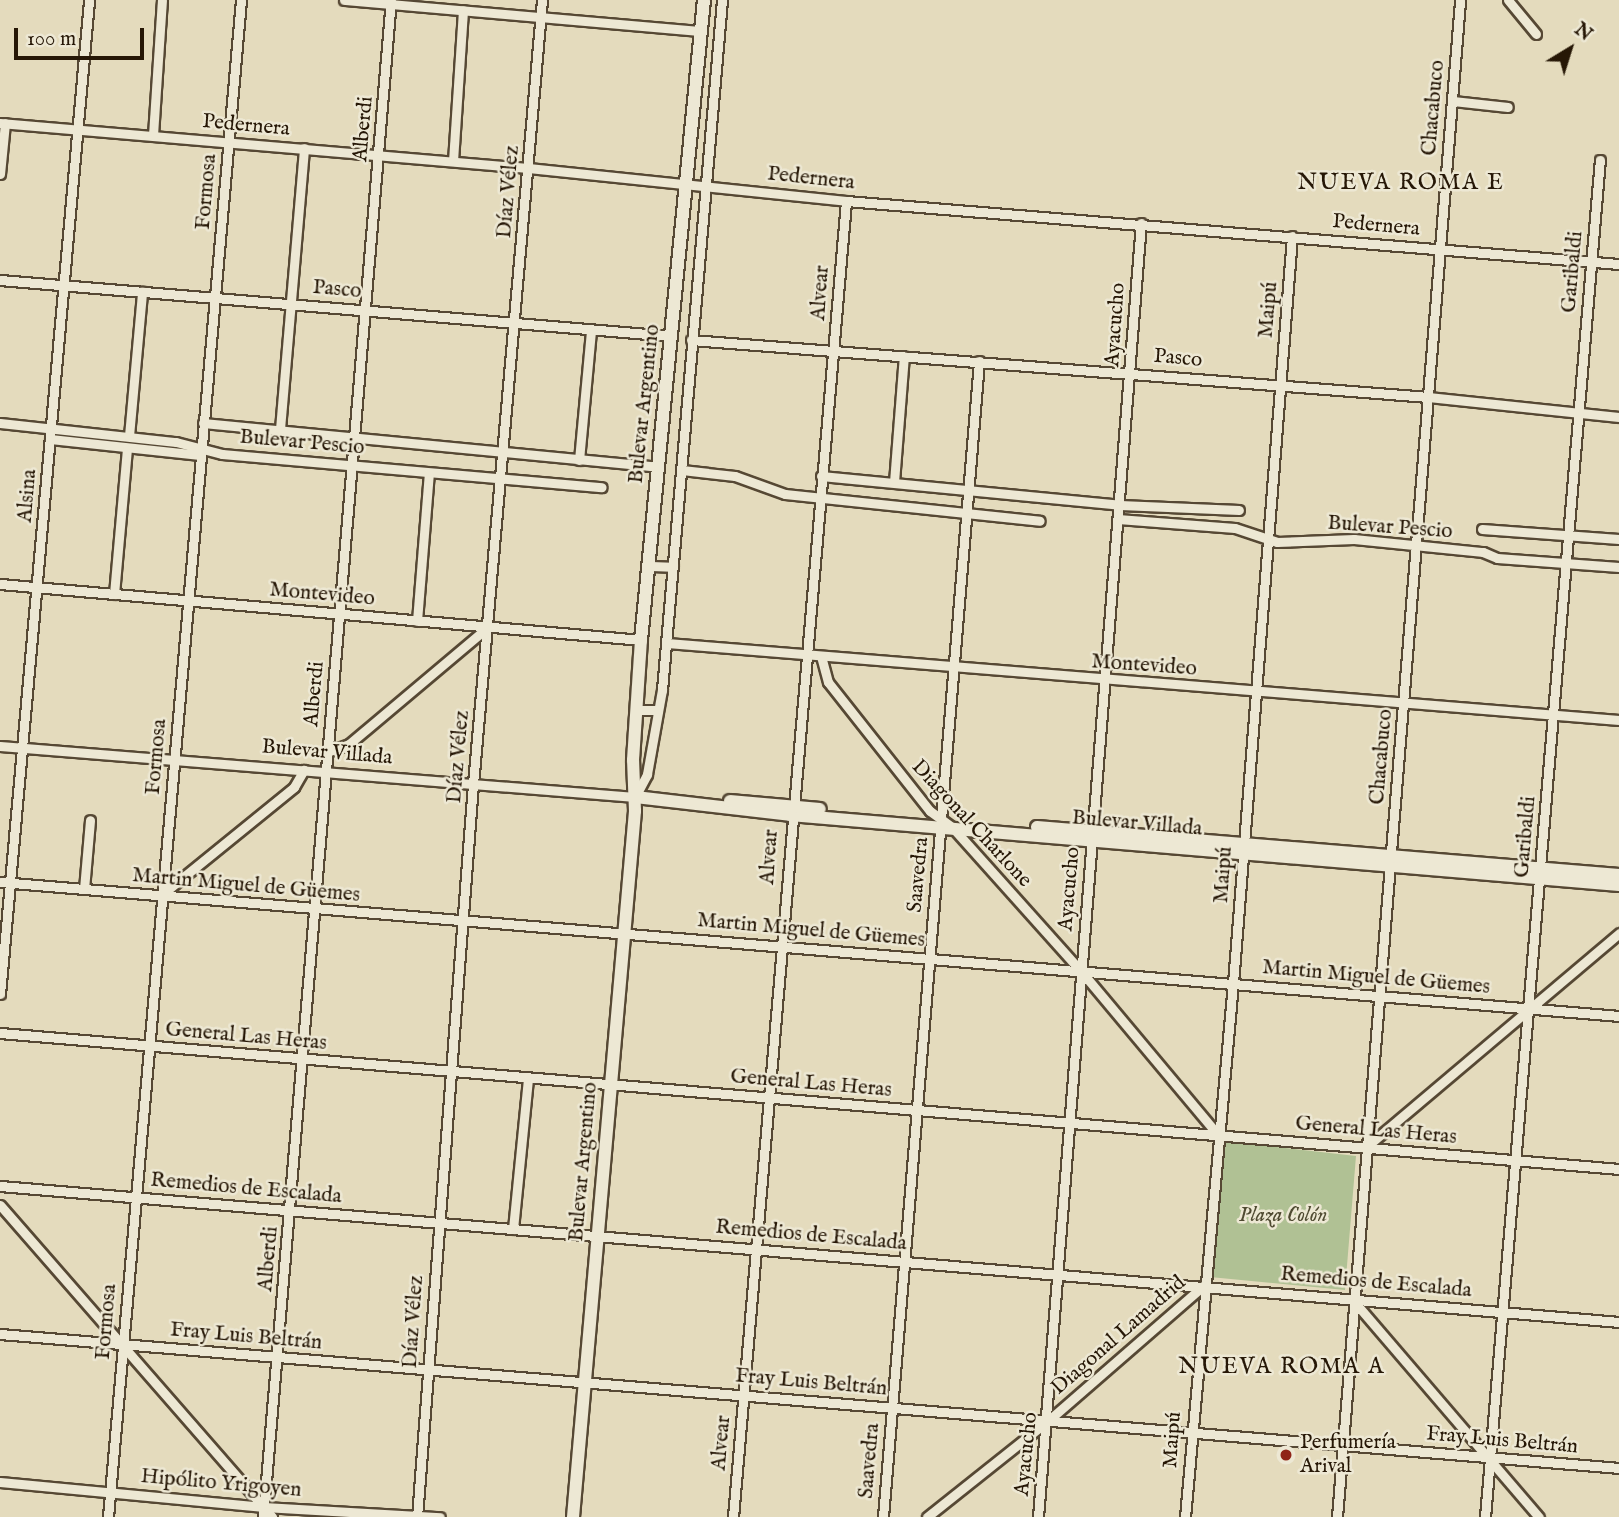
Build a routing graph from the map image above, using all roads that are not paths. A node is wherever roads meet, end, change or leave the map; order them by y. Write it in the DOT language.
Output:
graph roads {
  1 [pos="89,0"];
  2 [pos="162,0"];
  3 [pos="241,0"];
  4 [pos="344,0"];
  5 [pos="542,0"];
  6 [pos="704,0"];
  7 [pos="722,0"];
  8 [pos="1460,0"];
  9 [pos="1508,0"];
  10 [pos="391,2"];
  11 [pos="463,10"];
  12 [pos="541,17"];
  13 [pos="701,31"];
  14 [pos="1536,34"];
  15 [pos="1453,101"];
  16 [pos="1508,107"];
  17 [pos="3,123"];
  18 [pos="78,129"];
  19 [pos="153,135"];
  20 [pos="229,141"];
  21 [pos="304,148"];
  22 [pos="379,155"];
  23 [pos="1600,160"];
  24 [pos="453,161"];
  25 [pos="528,168"];
  26 [pos="0,174"];
  27 [pos="685,183"];
  28 [pos="705,186"];
  29 [pos="846,201"];
  30 [pos="1141,223"];
  31 [pos="1292,236"];
  32 [pos="1439,249"];
  33 [pos="1592,262"];
  34 [pos="1619,264"];
  35 [pos="0,280"];
  36 [pos="65,285"];
  37 [pos="142,292"];
  38 [pos="215,298"];
  39 [pos="293,304"];
  40 [pos="366,310"];
  41 [pos="516,323"];
  42 [pos="592,330"];
  43 [pos="671,336"];
  44 [pos="691,340"];
  45 [pos="834,350"];
  46 [pos="904,356"];
  47 [pos="979,361"];
  48 [pos="1131,373"];
  49 [pos="1280,386"];
  50 [pos="1428,397"];
  51 [pos="1578,413"];
  52 [pos="1619,417"];
  53 [pos="0,423"];
  54 [pos="203,423"];
  55 [pos="280,429"];
  56 [pos="51,434"];
  57 [pos="129,436"];
  58 [pos="355,439"];
  59 [pos="127,449"];
  60 [pos="200,452"];
  61 [pos="502,452"];
  62 [pos="579,460"];
  63 [pos="353,466"];
  64 [pos="658,467"];
  65 [pos="682,470"];
  66 [pos="429,473"];
  67 [pos="821,476"];
  68 [pos="499,479"];
  69 [pos="894,482"];
  70 [pos="602,487"];
  71 [pos="969,490"];
  72 [pos="819,499"];
  73 [pos="1120,505"];
  74 [pos="1239,510"];
  75 [pos="968,514"];
  76 [pos="1118,519"];
  77 [pos="1040,521"];
  78 [pos="1482,529"];
  79 [pos="1568,536"];
  80 [pos="1619,539"];
  81 [pos="1266,540"];
  82 [pos="1416,548"];
  83 [pos="1565,562"];
  84 [pos="649,566"];
  85 [pos="673,567"];
  86 [pos="1619,567"];
  87 [pos="0,584"];
  88 [pos="38,588"];
  89 [pos="114,594"];
  90 [pos="186,601"];
  91 [pos="339,614"];
  92 [pos="416,621"];
  93 [pos="488,627"];
  94 [pos="642,640"];
  95 [pos="667,643"];
  96 [pos="807,655"];
  97 [pos="821,656"];
  98 [pos="956,668"];
  99 [pos="1103,681"];
  100 [pos="1254,692"];
  101 [pos="1405,702"];
  102 [pos="636,710"];
  103 [pos="656,710"];
  104 [pos="1553,715"];
  105 [pos="1619,720"];
  106 [pos="0,746"];
  107 [pos="22,748"];
  108 [pos="327,752"];
  109 [pos="175,760"];
  110 [pos="304,770"];
  111 [pos="325,771"];
  112 [pos="473,784"];
  113 [pos="635,797"];
  114 [pos="791,811"];
  115 [pos="90,820"];
  116 [pos="945,825"];
  117 [pos="1092,835"];
  118 [pos="1243,848"];
  119 [pos="1391,861"];
  120 [pos="1541,873"];
  121 [pos="1619,875"];
  122 [pos="0,882"];
  123 [pos="11,883"];
  124 [pos="1619,885"];
  125 [pos="84,889"];
  126 [pos="160,896"];
  127 [pos="316,909"];
  128 [pos="464,920"];
  129 [pos="1619,933"];
  130 [pos="626,934"];
  131 [pos="780,946"];
  132 [pos="929,959"];
  133 [pos="1081,971"];
  134 [pos="1233,983"];
  135 [pos="0,994"];
  136 [pos="1378,995"];
  137 [pos="1529,1008"];
  138 [pos="1619,1016"];
  139 [pos="0,1033"];
  140 [pos="146,1046"];
  141 [pos="303,1060"];
  142 [pos="452,1072"];
  143 [pos="528,1078"];
  144 [pos="613,1085"];
  145 [pos="767,1098"];
  146 [pos="917,1111"];
  147 [pos="1070,1124"];
  148 [pos="1218,1135"];
  149 [pos="1365,1148"];
  150 [pos="1516,1161"];
  151 [pos="1619,1170"];
  152 [pos="0,1186"];
  153 [pos="134,1198"];
  154 [pos="0,1205"];
  155 [pos="290,1211"];
  156 [pos="438,1223"];
  157 [pos="513,1229"];
  158 [pos="601,1236"];
  159 [pos="755,1249"];
  160 [pos="904,1262"];
  161 [pos="1059,1275"];
  162 [pos="1203,1286"];
  163 [pos="1352,1299"];
  164 [pos="1503,1312"];
  165 [pos="1619,1322"];
  166 [pos="0,1334"];
  167 [pos="122,1343"];
  168 [pos="279,1358"];
  169 [pos="428,1370"];
  170 [pos="588,1382"];
  171 [pos="744,1395"];
  172 [pos="892,1407"];
  173 [pos="1049,1420"];
  174 [pos="1191,1433"];
  175 [pos="1343,1444"];
  176 [pos="1490,1459"];
  177 [pos="1619,1468"];
  178 [pos="0,1482"];
  179 [pos="110,1492"];
  180 [pos="264,1512"];
  181 [pos="417,1516"];
  182 [pos="108,1517"];
  183 [pos="272,1517"];
  184 [pos="440,1517"];
  185 [pos="573,1517"];
  186 [pos="581,1517"];
  187 [pos="733,1517"];
  188 [pos="883,1517"];
  189 [pos="927,1517"];
  190 [pos="1038,1517"];
  191 [pos="1185,1517"];
  192 [pos="1336,1517"];
  193 [pos="1485,1517"];
  194 [pos="1539,1517"];
  1 -- 18 [label="street, Alsina"];
  2 -- 19 [label="street"];
  3 -- 20 [label="street, Formosa"];
  4 -- 10 [label="street"];
  5 -- 12 [label="street, Díaz Vélez"];
  6 -- 13 [label="main road, Bulevar Argentino"];
  7 -- 28 [label="street"];
  8 -- 15 [label="street, Chacabuco"];
  9 -- 14 [label="street"];
  10 -- 11 [label="street"];
  10 -- 22 [label="street, Alberdi"];
  11 -- 12 [label="street"];
  11 -- 24 [label="street"];
  12 -- 13 [label="street"];
  12 -- 25 [label="street, Díaz Vélez"];
  13 -- 27 [label="main road, Bulevar Argentino"];
  15 -- 16 [label="street"];
  15 -- 32 [label="street, Chacabuco"];
  17 -- 18 [label="street, Pedernera"];
  17 -- 26 [label="street"];
  18 -- 19 [label="street, Pedernera"];
  18 -- 36 [label="street, Alsina"];
  19 -- 20 [label="street, Pedernera"];
  20 -- 21 [label="street, Pedernera"];
  20 -- 38 [label="street, Formosa"];
  21 -- 22 [label="street, Pedernera"];
  21 -- 39 [label="street"];
  22 -- 24 [label="street, Pedernera"];
  22 -- 40 [label="street, Alberdi"];
  23 -- 33 [label="street, Garibaldi"];
  24 -- 25 [label="street, Pedernera"];
  25 -- 27 [label="street, Pedernera"];
  25 -- 41 [label="street, Díaz Vélez"];
  27 -- 28 [label="street, Pedernera"];
  27 -- 43 [label="main road, Bulevar Argentino"];
  28 -- 29 [label="street, Pedernera"];
  28 -- 44 [label="street"];
  29 -- 30 [label="street, Pedernera"];
  29 -- 45 [label="street, Alvear"];
  30 -- 31 [label="street, Pedernera"];
  30 -- 48 [label="street, Ayacucho"];
  31 -- 32 [label="street, Pedernera"];
  31 -- 49 [label="street, Maipú"];
  32 -- 33 [label="street, Pedernera"];
  32 -- 50 [label="street, Chacabuco"];
  33 -- 34 [label="street, Pedernera"];
  33 -- 51 [label="street, Garibaldi"];
  35 -- 36 [label="street, Pasco"];
  36 -- 37 [label="street, Pasco"];
  36 -- 56 [label="street, Alsina"];
  37 -- 38 [label="street, Pasco"];
  37 -- 57 [label="street"];
  38 -- 39 [label="street, Pasco"];
  38 -- 54 [label="street, Formosa"];
  39 -- 40 [label="street, Pasco"];
  39 -- 55 [label="street"];
  40 -- 41 [label="street, Pasco"];
  40 -- 58 [label="street, Alberdi"];
  41 -- 42 [label="street, Pasco"];
  41 -- 61 [label="street, Díaz Vélez"];
  42 -- 43 [label="street, Pasco"];
  42 -- 62 [label="street"];
  43 -- 64 [label="main road, Bulevar Argentino"];
  44 -- 45 [label="street, Pasco"];
  44 -- 65 [label="street"];
  45 -- 46 [label="street, Pasco"];
  45 -- 67 [label="street, Alvear"];
  46 -- 47 [label="street, Pasco"];
  46 -- 69 [label="street"];
  47 -- 48 [label="street, Pasco"];
  47 -- 71 [label="street, Saavedra"];
  48 -- 49 [label="street, Pasco"];
  48 -- 73 [label="street, Ayacucho"];
  49 -- 50 [label="street, Pasco"];
  49 -- 81 [label="street, Maipú"];
  50 -- 51 [label="street, Pasco"];
  50 -- 82 [label="street, Chacabuco"];
  51 -- 52 [label="street, Pasco"];
  51 -- 79 [label="street, Garibaldi"];
  53 -- 56 [label="street, Bulevar Pescio"];
  54 -- 55 [label="street, Bulevar Pescio"];
  54 -- 60 [label="street, Formosa"];
  55 -- 58 [label="street, Bulevar Pescio"];
  56 -- 57 [label="street, Bulevar Pescio"];
  56 -- 59 [label="street"];
  56 -- 88 [label="street, Alsina"];
  57 -- 60 [label="street, Bulevar Pescio"];
  58 -- 61 [label="street, Bulevar Pescio"];
  58 -- 63 [label="street, Alberdi"];
  59 -- 60 [label="street"];
  59 -- 89 [label="street"];
  60 -- 63 [label="street, Bulevar Pescio"];
  60 -- 90 [label="street, Formosa"];
  61 -- 62 [label="street, Bulevar Pescio"];
  61 -- 68 [label="street, Díaz Vélez"];
  62 -- 64 [label="street, Bulevar Pescio"];
  63 -- 66 [label="street, Bulevar Pescio"];
  63 -- 91 [label="street, Alberdi"];
  64 -- 84 [label="main road, Bulevar Argentino"];
  65 -- 72 [label="street"];
  65 -- 85 [label="street"];
  66 -- 68 [label="street, Bulevar Pescio"];
  66 -- 92 [label="street"];
  67 -- 69 [label="street"];
  67 -- 72 [label="street, Alvear"];
  68 -- 70 [label="street, Bulevar Pescio"];
  68 -- 93 [label="street, Díaz Vélez"];
  69 -- 71 [label="street"];
  71 -- 73 [label="street"];
  71 -- 75 [label="street, Saavedra"];
  72 -- 75 [label="street"];
  72 -- 96 [label="street, Alvear"];
  73 -- 74 [label="street"];
  73 -- 76 [label="street, Ayacucho"];
  75 -- 77 [label="street"];
  75 -- 98 [label="street, Saavedra"];
  76 -- 81 [label="street, Bulevar Pescio"];
  76 -- 99 [label="street, Ayacucho"];
  78 -- 79 [label="street, Bulevar Pescio"];
  79 -- 80 [label="street, Bulevar Pescio"];
  79 -- 83 [label="street, Garibaldi"];
  81 -- 82 [label="street, Bulevar Pescio"];
  81 -- 100 [label="street, Maipú"];
  82 -- 83 [label="street, Bulevar Pescio"];
  82 -- 101 [label="street, Chacabuco"];
  83 -- 86 [label="street, Bulevar Pescio"];
  83 -- 104 [label="street, Garibaldi"];
  84 -- 85 [label="street"];
  84 -- 94 [label="main road, Bulevar Argentino"];
  85 -- 95 [label="street"];
  87 -- 88 [label="street, Montevideo"];
  88 -- 89 [label="street, Montevideo"];
  88 -- 107 [label="street, Alsina"];
  89 -- 90 [label="street, Montevideo"];
  90 -- 91 [label="street, Montevideo"];
  90 -- 109 [label="street, Formosa"];
  91 -- 92 [label="street, Montevideo"];
  91 -- 108 [label="street, Alberdi"];
  92 -- 93 [label="street, Montevideo"];
  93 -- 94 [label="street, Montevideo"];
  93 -- 108 [label="street"];
  93 -- 112 [label="street, Díaz Vélez"];
  94 -- 102 [label="main road, Bulevar Argentino"];
  95 -- 96 [label="street, Montevideo"];
  95 -- 103 [label="street"];
  96 -- 97 [label="street, Montevideo"];
  96 -- 114 [label="street, Alvear"];
  97 -- 98 [label="street, Montevideo"];
  97 -- 116 [label="street, Diagonal Charlone"];
  98 -- 99 [label="street, Montevideo"];
  98 -- 116 [label="street, Saavedra"];
  99 -- 100 [label="street, Montevideo"];
  99 -- 117 [label="street, Ayacucho"];
  100 -- 101 [label="street, Montevideo"];
  100 -- 118 [label="street, Maipú"];
  101 -- 104 [label="street, Montevideo"];
  101 -- 119 [label="street, Chacabuco"];
  102 -- 103 [label="street"];
  102 -- 113 [label="main road, Bulevar Argentino"];
  103 -- 113 [label="street"];
  104 -- 105 [label="street, Montevideo"];
  104 -- 120 [label="street, Garibaldi"];
  106 -- 107 [label="street, Bulevar Villada"];
  107 -- 109 [label="street, Bulevar Villada"];
  107 -- 123 [label="street, Alsina"];
  108 -- 111 [label="street, Alberdi"];
  109 -- 110 [label="street, Bulevar Villada"];
  109 -- 126 [label="street, Formosa"];
  110 -- 111 [label="street, Bulevar Villada"];
  110 -- 126 [label="street"];
  111 -- 112 [label="street, Bulevar Villada"];
  111 -- 127 [label="street, Alberdi"];
  112 -- 113 [label="street, Bulevar Villada"];
  112 -- 128 [label="street, Díaz Vélez"];
  113 -- 114 [label="main road, Bulevar Villada"];
  113 -- 130 [label="main road, Bulevar Argentino"];
  114 -- 116 [label="main road, Bulevar Villada"];
  114 -- 131 [label="street, Alvear"];
  115 -- 125 [label="street"];
  116 -- 117 [label="main road, Bulevar Villada"];
  116 -- 132 [label="street, Saavedra"];
  116 -- 133 [label="street, Diagonal Charlone"];
  117 -- 118 [label="main road, Bulevar Villada"];
  117 -- 133 [label="street, Ayacucho"];
  118 -- 119 [label="main road, Bulevar Villada"];
  118 -- 134 [label="street, Maipú"];
  119 -- 120 [label="main road, Bulevar Villada"];
  119 -- 136 [label="street, Chacabuco"];
  120 -- 121 [label="main road, Bulevar Villada"];
  120 -- 124 [label="main road, Bulevar Villada"];
  120 -- 137 [label="street, Garibaldi"];
  122 -- 123 [label="street, Martin Miguel de Güemes"];
  123 -- 125 [label="street, Martin Miguel de Güemes"];
  123 -- 135 [label="street, Alsina"];
  125 -- 126 [label="street, Martin Miguel de Güemes"];
  126 -- 127 [label="street, Martin Miguel de Güemes"];
  126 -- 140 [label="street, Formosa"];
  127 -- 128 [label="street, Martin Miguel de Güemes"];
  127 -- 141 [label="street, Alberdi"];
  128 -- 130 [label="street, Martin Miguel de Güemes"];
  128 -- 142 [label="street, Díaz Vélez"];
  129 -- 137 [label="street"];
  130 -- 131 [label="street, Martin Miguel de Güemes"];
  130 -- 144 [label="main road, Bulevar Argentino"];
  131 -- 132 [label="street, Martin Miguel de Güemes"];
  131 -- 145 [label="street, Alvear"];
  132 -- 133 [label="street, Martin Miguel de Güemes"];
  132 -- 146 [label="street, Saavedra"];
  133 -- 134 [label="street, Martin Miguel de Güemes"];
  133 -- 147 [label="street, Ayacucho"];
  133 -- 148 [label="street, Diagonal Charlone"];
  134 -- 136 [label="street, Martin Miguel de Güemes"];
  134 -- 148 [label="street, Maipú"];
  136 -- 137 [label="street, Martin Miguel de Güemes"];
  136 -- 149 [label="street, Chacabuco"];
  137 -- 138 [label="street, Martin Miguel de Güemes"];
  137 -- 149 [label="street"];
  137 -- 150 [label="street, Garibaldi"];
  139 -- 140 [label="street, General Las Heras"];
  140 -- 141 [label="street, General Las Heras"];
  140 -- 153 [label="street, Formosa"];
  141 -- 142 [label="street, General Las Heras"];
  141 -- 155 [label="street, Alberdi"];
  142 -- 143 [label="street, General Las Heras"];
  142 -- 156 [label="street, Díaz Vélez"];
  143 -- 144 [label="street, General Las Heras"];
  143 -- 157 [label="street"];
  144 -- 145 [label="street, General Las Heras"];
  144 -- 158 [label="main road, Bulevar Argentino"];
  145 -- 146 [label="street, General Las Heras"];
  145 -- 159 [label="street, Alvear"];
  146 -- 147 [label="street, General Las Heras"];
  146 -- 160 [label="street, Saavedra"];
  147 -- 148 [label="street, General Las Heras"];
  147 -- 161 [label="street, Ayacucho"];
  148 -- 149 [label="street, General Las Heras"];
  148 -- 162 [label="street, Maipú"];
  149 -- 150 [label="street, General Las Heras"];
  149 -- 163 [label="street, Chacabuco"];
  150 -- 151 [label="street, General Las Heras"];
  150 -- 164 [label="street, Garibaldi"];
  152 -- 153 [label="street, Remedios de Escalada"];
  153 -- 155 [label="street, Remedios de Escalada"];
  153 -- 167 [label="street, Formosa"];
  154 -- 167 [label="street"];
  155 -- 156 [label="street, Remedios de Escalada"];
  155 -- 168 [label="street, Alberdi"];
  156 -- 157 [label="street, Remedios de Escalada"];
  156 -- 169 [label="street, Díaz Vélez"];
  157 -- 158 [label="street, Remedios de Escalada"];
  158 -- 159 [label="street, Remedios de Escalada"];
  158 -- 170 [label="main road, Bulevar Argentino"];
  159 -- 160 [label="street, Remedios de Escalada"];
  159 -- 171 [label="street, Alvear"];
  160 -- 161 [label="street, Remedios de Escalada"];
  160 -- 172 [label="street, Saavedra"];
  161 -- 162 [label="street, Remedios de Escalada"];
  161 -- 173 [label="street, Ayacucho"];
  162 -- 163 [label="street, Remedios de Escalada"];
  162 -- 173 [label="street, Diagonal Lamadrid"];
  162 -- 174 [label="street, Maipú"];
  163 -- 164 [label="street, Remedios de Escalada"];
  163 -- 175 [label="street, Chacabuco"];
  163 -- 176 [label="street"];
  164 -- 165 [label="street, Remedios de Escalada"];
  164 -- 176 [label="street, Garibaldi"];
  166 -- 167 [label="street, Fray Luis Beltrán"];
  167 -- 168 [label="street, Fray Luis Beltrán"];
  167 -- 179 [label="street, Formosa"];
  167 -- 180 [label="street"];
  168 -- 169 [label="street, Fray Luis Beltrán"];
  168 -- 180 [label="street, Alberdi"];
  169 -- 170 [label="street, Fray Luis Beltrán"];
  169 -- 181 [label="street, Díaz Vélez"];
  170 -- 171 [label="street, Fray Luis Beltrán"];
  170 -- 185 [label="main road, Bulevar Argentino"];
  170 -- 186 [label="main road, Bulevar Argentino"];
  171 -- 172 [label="street, Fray Luis Beltrán"];
  171 -- 187 [label="street, Alvear"];
  172 -- 173 [label="street, Fray Luis Beltrán"];
  172 -- 188 [label="street, Saavedra"];
  173 -- 174 [label="street, Fray Luis Beltrán"];
  173 -- 189 [label="street, Diagonal Lamadrid"];
  173 -- 190 [label="street, Ayacucho"];
  174 -- 175 [label="street, Fray Luis Beltrán"];
  174 -- 191 [label="street, Maipú"];
  175 -- 176 [label="street, Fray Luis Beltrán"];
  175 -- 192 [label="street, Chacabuco"];
  176 -- 177 [label="street, Fray Luis Beltrán"];
  176 -- 193 [label="street, Garibaldi"];
  176 -- 194 [label="street"];
  178 -- 179 [label="street, Hipólito Yrigoyen"];
  179 -- 180 [label="street, Hipólito Yrigoyen"];
  179 -- 182 [label="street, Formosa"];
  180 -- 181 [label="street, Hipólito Yrigoyen"];
  180 -- 183 [label="street"];
  181 -- 184 [label="street, Hipólito Yrigoyen"];
}
